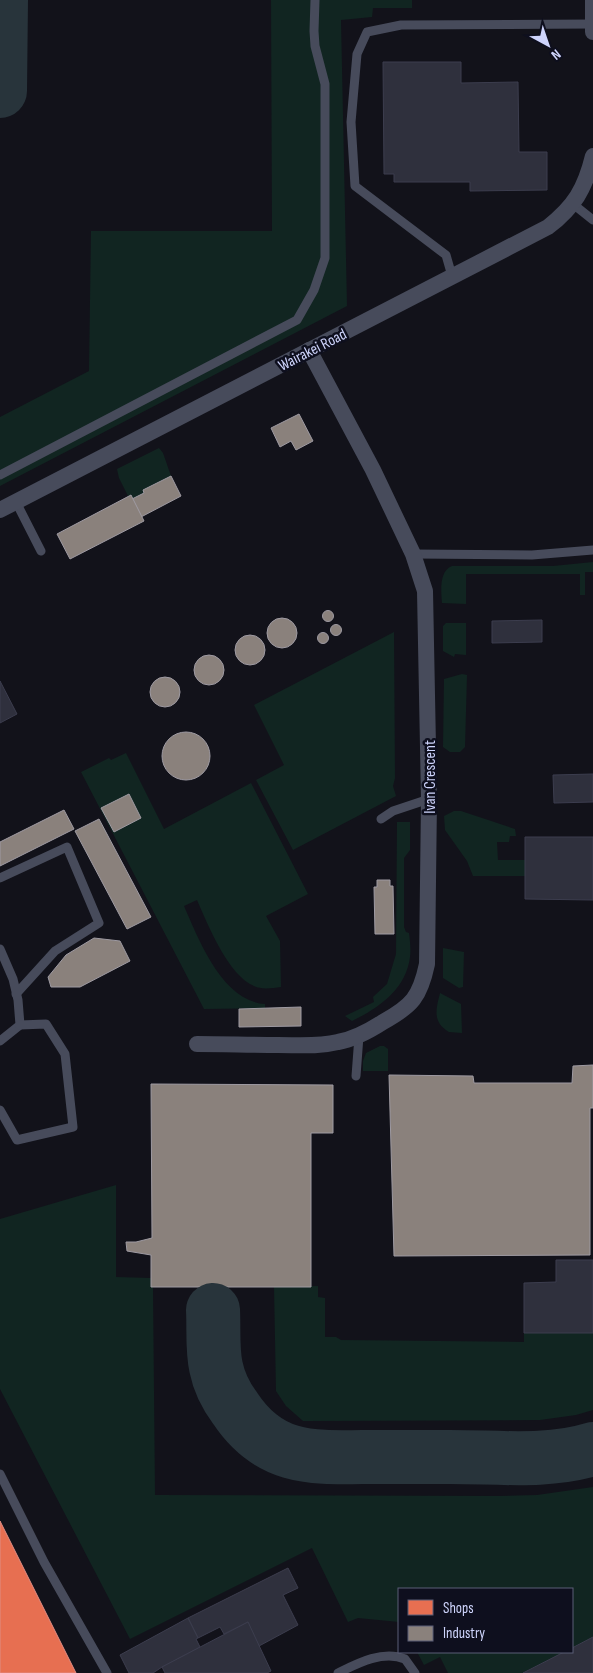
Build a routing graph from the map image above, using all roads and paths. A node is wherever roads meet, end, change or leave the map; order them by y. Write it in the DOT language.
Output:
graph roads {
  1 [pos="315,0"];
  2 [pos="593,0"];
  3 [pos="593,24"];
  4 [pos="593,32"];
  5 [pos="593,156"];
  6 [pos="573,204"];
  7 [pos="593,220"];
  8 [pos="452,276"];
  9 [pos="309,350"];
  10 [pos="0,475"];
  11 [pos="16,502"];
  12 [pos="0,510"];
  13 [pos="593,550"];
  14 [pos="41,551"];
  15 [pos="413,554"];
  16 [pos="429,799"];
  17 [pos="381,819"];
  18 [pos="0,878"];
  19 [pos="0,949"];
  20 [pos="16,994"];
  21 [pos="20,1025"];
  22 [pos="359,1036"];
  23 [pos="0,1041"];
  24 [pos="198,1044"];
  25 [pos="356,1076"];
  26 [pos="0,1110"];
  27 [pos="0,1474"];
  28 [pos="107,1673"];
  29 [pos="338,1673"];
  30 [pos="415,1673"];
  1 -- 10 [label="lane"];
  2 -- 3 [label="street"];
  3 -- 4 [label="street"];
  3 -- 8 [label="lane"];
  5 -- 6 [label="street, Wairakei Road"];
  6 -- 7 [label="lane"];
  6 -- 8 [label="street, Wairakei Road"];
  8 -- 9 [label="street, Wairakei Road"];
  9 -- 11 [label="street, Wairakei Road"];
  9 -- 15 [label="street, Ivan Crescent"];
  11 -- 12 [label="street, Wairakei Road"];
  11 -- 14 [label="lane"];
  13 -- 15 [label="lane"];
  15 -- 16 [label="street, Ivan Crescent"];
  16 -- 17 [label="lane"];
  16 -- 22 [label="street, Ivan Crescent"];
  18 -- 20 [label="lane"];
  19 -- 20 [label="lane"];
  20 -- 21 [label="lane"];
  21 -- 23 [label="lane"];
  21 -- 26 [label="lane"];
  22 -- 24 [label="street, Ivan Crescent"];
  22 -- 25 [label="lane"];
  27 -- 28 [label="lane"];
  29 -- 30 [label="lane"];
}
